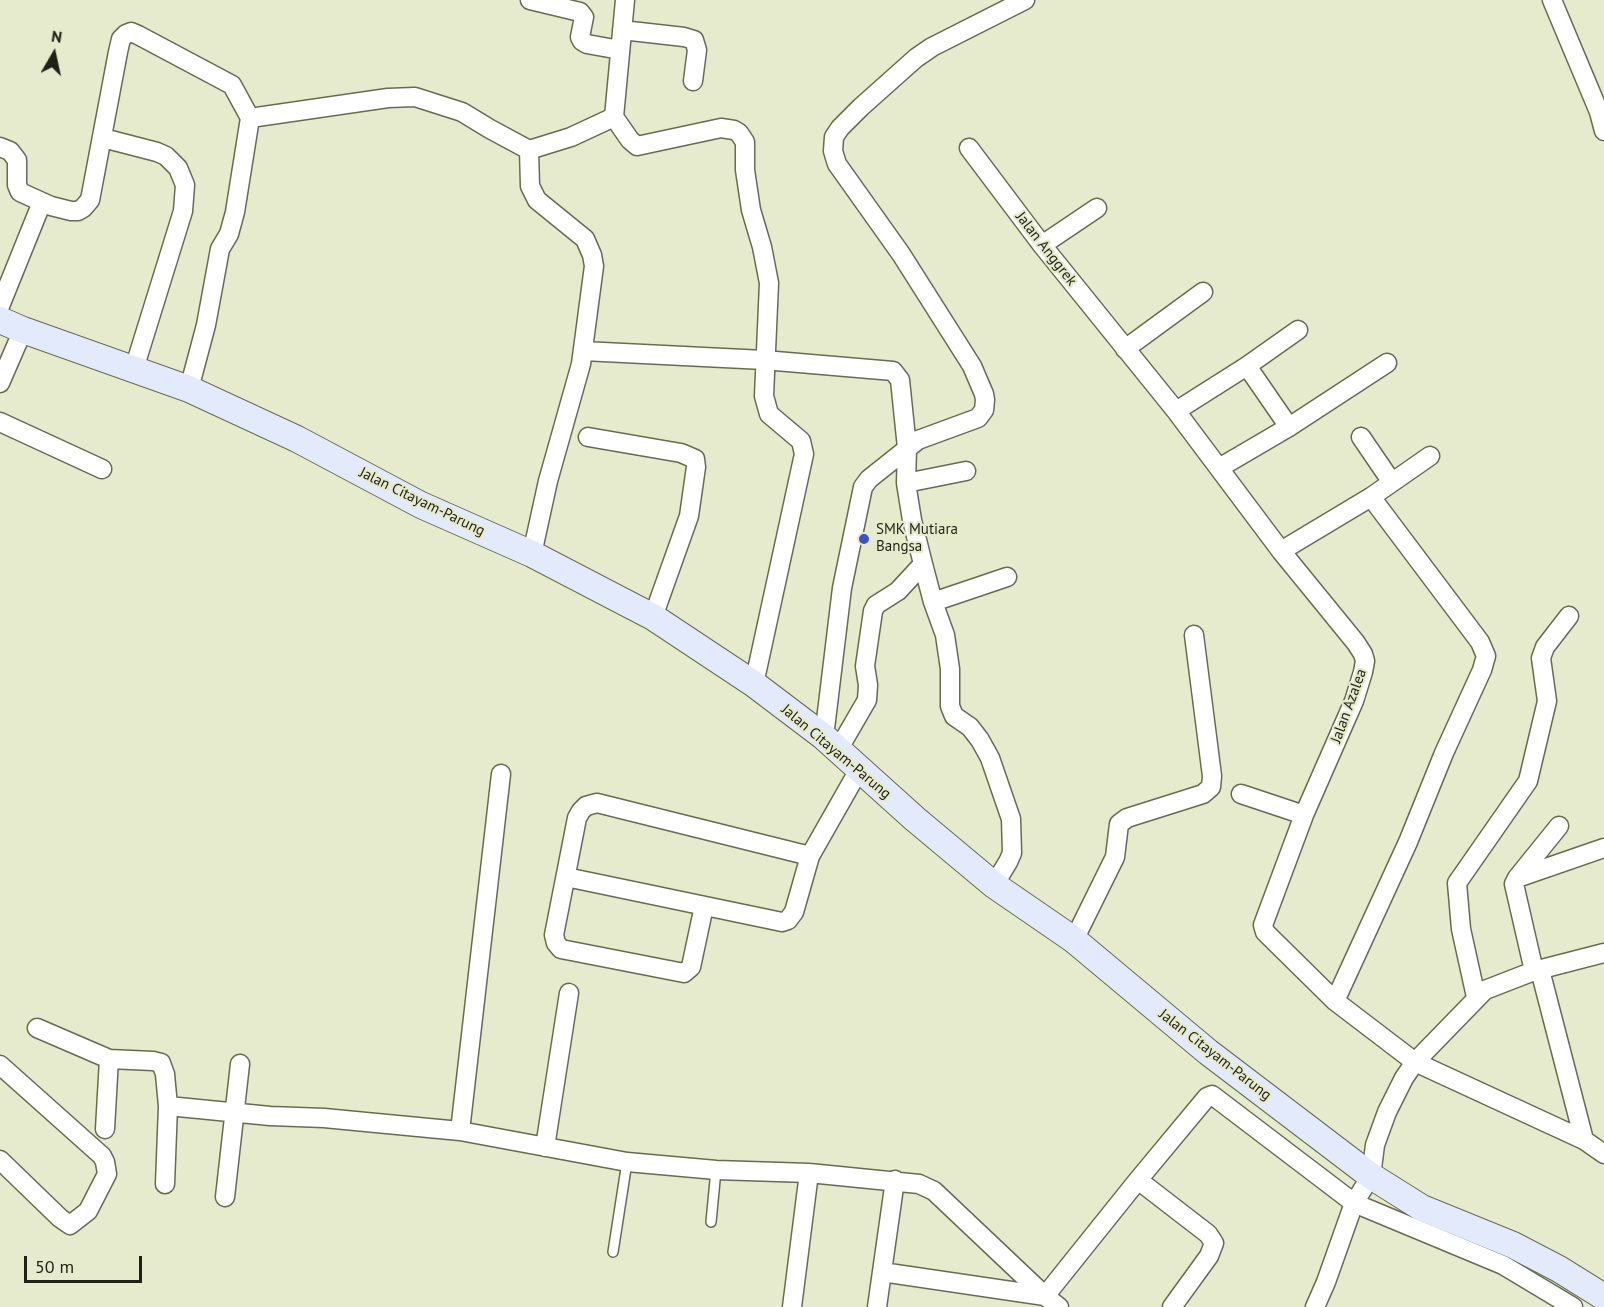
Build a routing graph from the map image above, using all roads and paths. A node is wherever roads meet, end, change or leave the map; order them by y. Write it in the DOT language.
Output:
graph roads {
  1 [pos="530,0"];
  2 [pos="626,0"];
  3 [pos="1025,0"];
  4 [pos="1552,0"];
  5 [pos="622,30"];
  6 [pos="620,50"];
  7 [pos="693,81"];
  8 [pos="614,117"];
  9 [pos="249,118"];
  10 [pos="1604,131"];
  11 [pos="103,138"];
  12 [pos="0,147"];
  13 [pos="969,148"];
  14 [pos="529,150"];
  15 [pos="42,202"];
  16 [pos="1097,207"];
  17 [pos="1042,245"];
  18 [pos="1203,292"];
  19 [pos="0,306"];
  20 [pos="0,320"];
  21 [pos="23,330"];
  22 [pos="1298,330"];
  23 [pos="1125,349"];
  24 [pos="583,351"];
  25 [pos="764,360"];
  26 [pos="1387,363"];
  27 [pos="1247,366"];
  28 [pos="134,369"];
  29 [pos="0,383"];
  30 [pos="189,389"];
  31 [pos="1176,411"];
  32 [pos="0,422"];
  33 [pos="1289,427"];
  34 [pos="588,437"];
  35 [pos="1361,437"];
  36 [pos="908,448"];
  37 [pos="1430,456"];
  38 [pos="1219,468"];
  39 [pos="102,470"];
  40 [pos="966,471"];
  41 [pos="1391,482"];
  42 [pos="906,483"];
  43 [pos="1371,497"];
  44 [pos="1281,551"];
  45 [pos="532,554"];
  46 [pos="923,564"];
  47 [pos="1007,577"];
  48 [pos="933,602"];
  49 [pos="1569,616"];
  50 [pos="652,617"];
  51 [pos="1194,635"];
  52 [pos="754,684"];
  53 [pos="831,743"];
  54 [pos="860,768"];
  55 [pos="501,774"];
  56 [pos="1241,794"];
  57 [pos="1304,815"];
  58 [pos="1559,826"];
  59 [pos="1604,848"];
  60 [pos="810,856"];
  61 [pos="566,877"];
  62 [pos="1517,878"];
  63 [pos="993,885"];
  64 [pos="704,906"];
  65 [pos="1074,940"];
  66 [pos="1604,953"];
  67 [pos="1537,970"];
  68 [pos="569,993"];
  69 [pos="1476,998"];
  70 [pos="1335,1001"];
  71 [pos="37,1028"];
  72 [pos="109,1059"];
  73 [pos="1415,1062"];
  74 [pos="240,1064"];
  75 [pos="0,1065"];
  76 [pos="168,1106"];
  77 [pos="234,1113"];
  78 [pos="105,1129"];
  79 [pos="460,1131"];
  80 [pos="1584,1140"];
  81 [pos="545,1147"];
  82 [pos="1604,1154"];
  83 [pos="0,1160"];
  84 [pos="627,1162"];
  85 [pos="716,1170"];
  86 [pos="809,1173"];
  87 [pos="1371,1176"];
  88 [pos="895,1180"];
  89 [pos="1138,1180"];
  90 [pos="165,1184"];
  91 [pos="225,1197"];
  92 [pos="1354,1203"];
  93 [pos="711,1222"];
  94 [pos="613,1252"];
  95 [pos="882,1272"];
  96 [pos="1604,1297"];
  97 [pos="1052,1302"];
  98 [pos="792,1307"];
  99 [pos="877,1307"];
  100 [pos="1172,1307"];
  101 [pos="1315,1307"];
  102 [pos="1574,1307"];
  1 -- 6 [label="street"];
  2 -- 5 [label="street"];
  3 -- 36 [label="street"];
  4 -- 10 [label="street"];
  5 -- 6 [label="street"];
  5 -- 7 [label="street"];
  6 -- 8 [label="street"];
  8 -- 14 [label="street"];
  8 -- 25 [label="street"];
  9 -- 11 [label="street"];
  9 -- 14 [label="street"];
  9 -- 30 [label="street"];
  11 -- 15 [label="street"];
  11 -- 28 [label="street"];
  12 -- 15 [label="street"];
  13 -- 17 [label="street, Jalan Anggrek"];
  14 -- 24 [label="street"];
  15 -- 19 [label="street"];
  16 -- 17 [label="street"];
  17 -- 23 [label="street, Jalan Anggrek"];
  18 -- 23 [label="street"];
  20 -- 21 [label="main road, Jalan Citayam-Parung"];
  21 -- 28 [label="main road, Jalan Citayam-Parung"];
  21 -- 29 [label="street"];
  22 -- 27 [label="street"];
  23 -- 31 [label="street, Jalan Azalea"];
  24 -- 25 [label="street"];
  24 -- 45 [label="street"];
  25 -- 36 [label="street"];
  25 -- 52 [label="street"];
  26 -- 33 [label="street"];
  27 -- 31 [label="street"];
  27 -- 33 [label="street"];
  28 -- 30 [label="main road, Jalan Citayam-Parung"];
  30 -- 45 [label="main road, Jalan Citayam-Parung"];
  31 -- 38 [label="street, Jalan Azalea"];
  32 -- 39 [label="street"];
  33 -- 38 [label="street"];
  34 -- 50 [label="street"];
  35 -- 41 [label="street"];
  36 -- 42 [label="street"];
  36 -- 53 [label="street"];
  37 -- 41 [label="street"];
  38 -- 44 [label="street, Jalan Azalea"];
  40 -- 42 [label="street"];
  41 -- 43 [label="street"];
  42 -- 46 [label="street"];
  43 -- 44 [label="street"];
  43 -- 70 [label="street"];
  44 -- 57 [label="street, Jalan Azalea"];
  45 -- 50 [label="main road, Jalan Citayam-Parung"];
  46 -- 48 [label="street"];
  46 -- 53 [label="street"];
  47 -- 48 [label="street"];
  48 -- 63 [label="street"];
  49 -- 69 [label="street"];
  50 -- 52 [label="main road, Jalan Citayam-Parung"];
  51 -- 65 [label="street"];
  52 -- 53 [label="main road, Jalan Citayam-Parung"];
  53 -- 54 [label="main road, Jalan Citayam-Parung"];
  54 -- 60 [label="street"];
  54 -- 63 [label="main road, Jalan Citayam-Parung"];
  55 -- 79 [label="street"];
  56 -- 57 [label="street"];
  57 -- 70 [label="street, Jalan Azalea"];
  58 -- 62 [label="street"];
  59 -- 62 [label="street"];
  60 -- 61 [label="street"];
  60 -- 64 [label="street"];
  61 -- 64 [label="street"];
  61 -- 64 [label="street"];
  62 -- 67 [label="street"];
  63 -- 65 [label="main road, Jalan Citayam-Parung"];
  65 -- 87 [label="main road, Jalan Citayam-Parung"];
  66 -- 67 [label="street"];
  67 -- 69 [label="street"];
  67 -- 80 [label="street"];
  68 -- 81 [label="street"];
  69 -- 73 [label="street"];
  70 -- 73 [label="street, Jalan Azalea"];
  71 -- 72 [label="street"];
  72 -- 76 [label="street"];
  72 -- 78 [label="street"];
  73 -- 80 [label="street, Jalan Azalea"];
  73 -- 87 [label="street"];
  74 -- 77 [label="street"];
  75 -- 83 [label="street"];
  76 -- 77 [label="street"];
  76 -- 90 [label="street"];
  77 -- 79 [label="street"];
  77 -- 91 [label="street"];
  79 -- 81 [label="street"];
  80 -- 82 [label="street, Jalan Azalea"];
  81 -- 84 [label="street"];
  84 -- 85 [label="street"];
  84 -- 94 [label="lane"];
  85 -- 86 [label="street"];
  85 -- 93 [label="lane"];
  86 -- 88 [label="street"];
  86 -- 98 [label="street"];
  87 -- 92 [label="street"];
  87 -- 96 [label="main road, Jalan Citayam-Parung"];
  88 -- 95 [label="street"];
  88 -- 97 [label="street"];
  89 -- 92 [label="street"];
  89 -- 97 [label="street"];
  89 -- 100 [label="street"];
  92 -- 101 [label="street"];
  92 -- 102 [label="street"];
  95 -- 97 [label="street"];
  95 -- 99 [label="street"];
}
